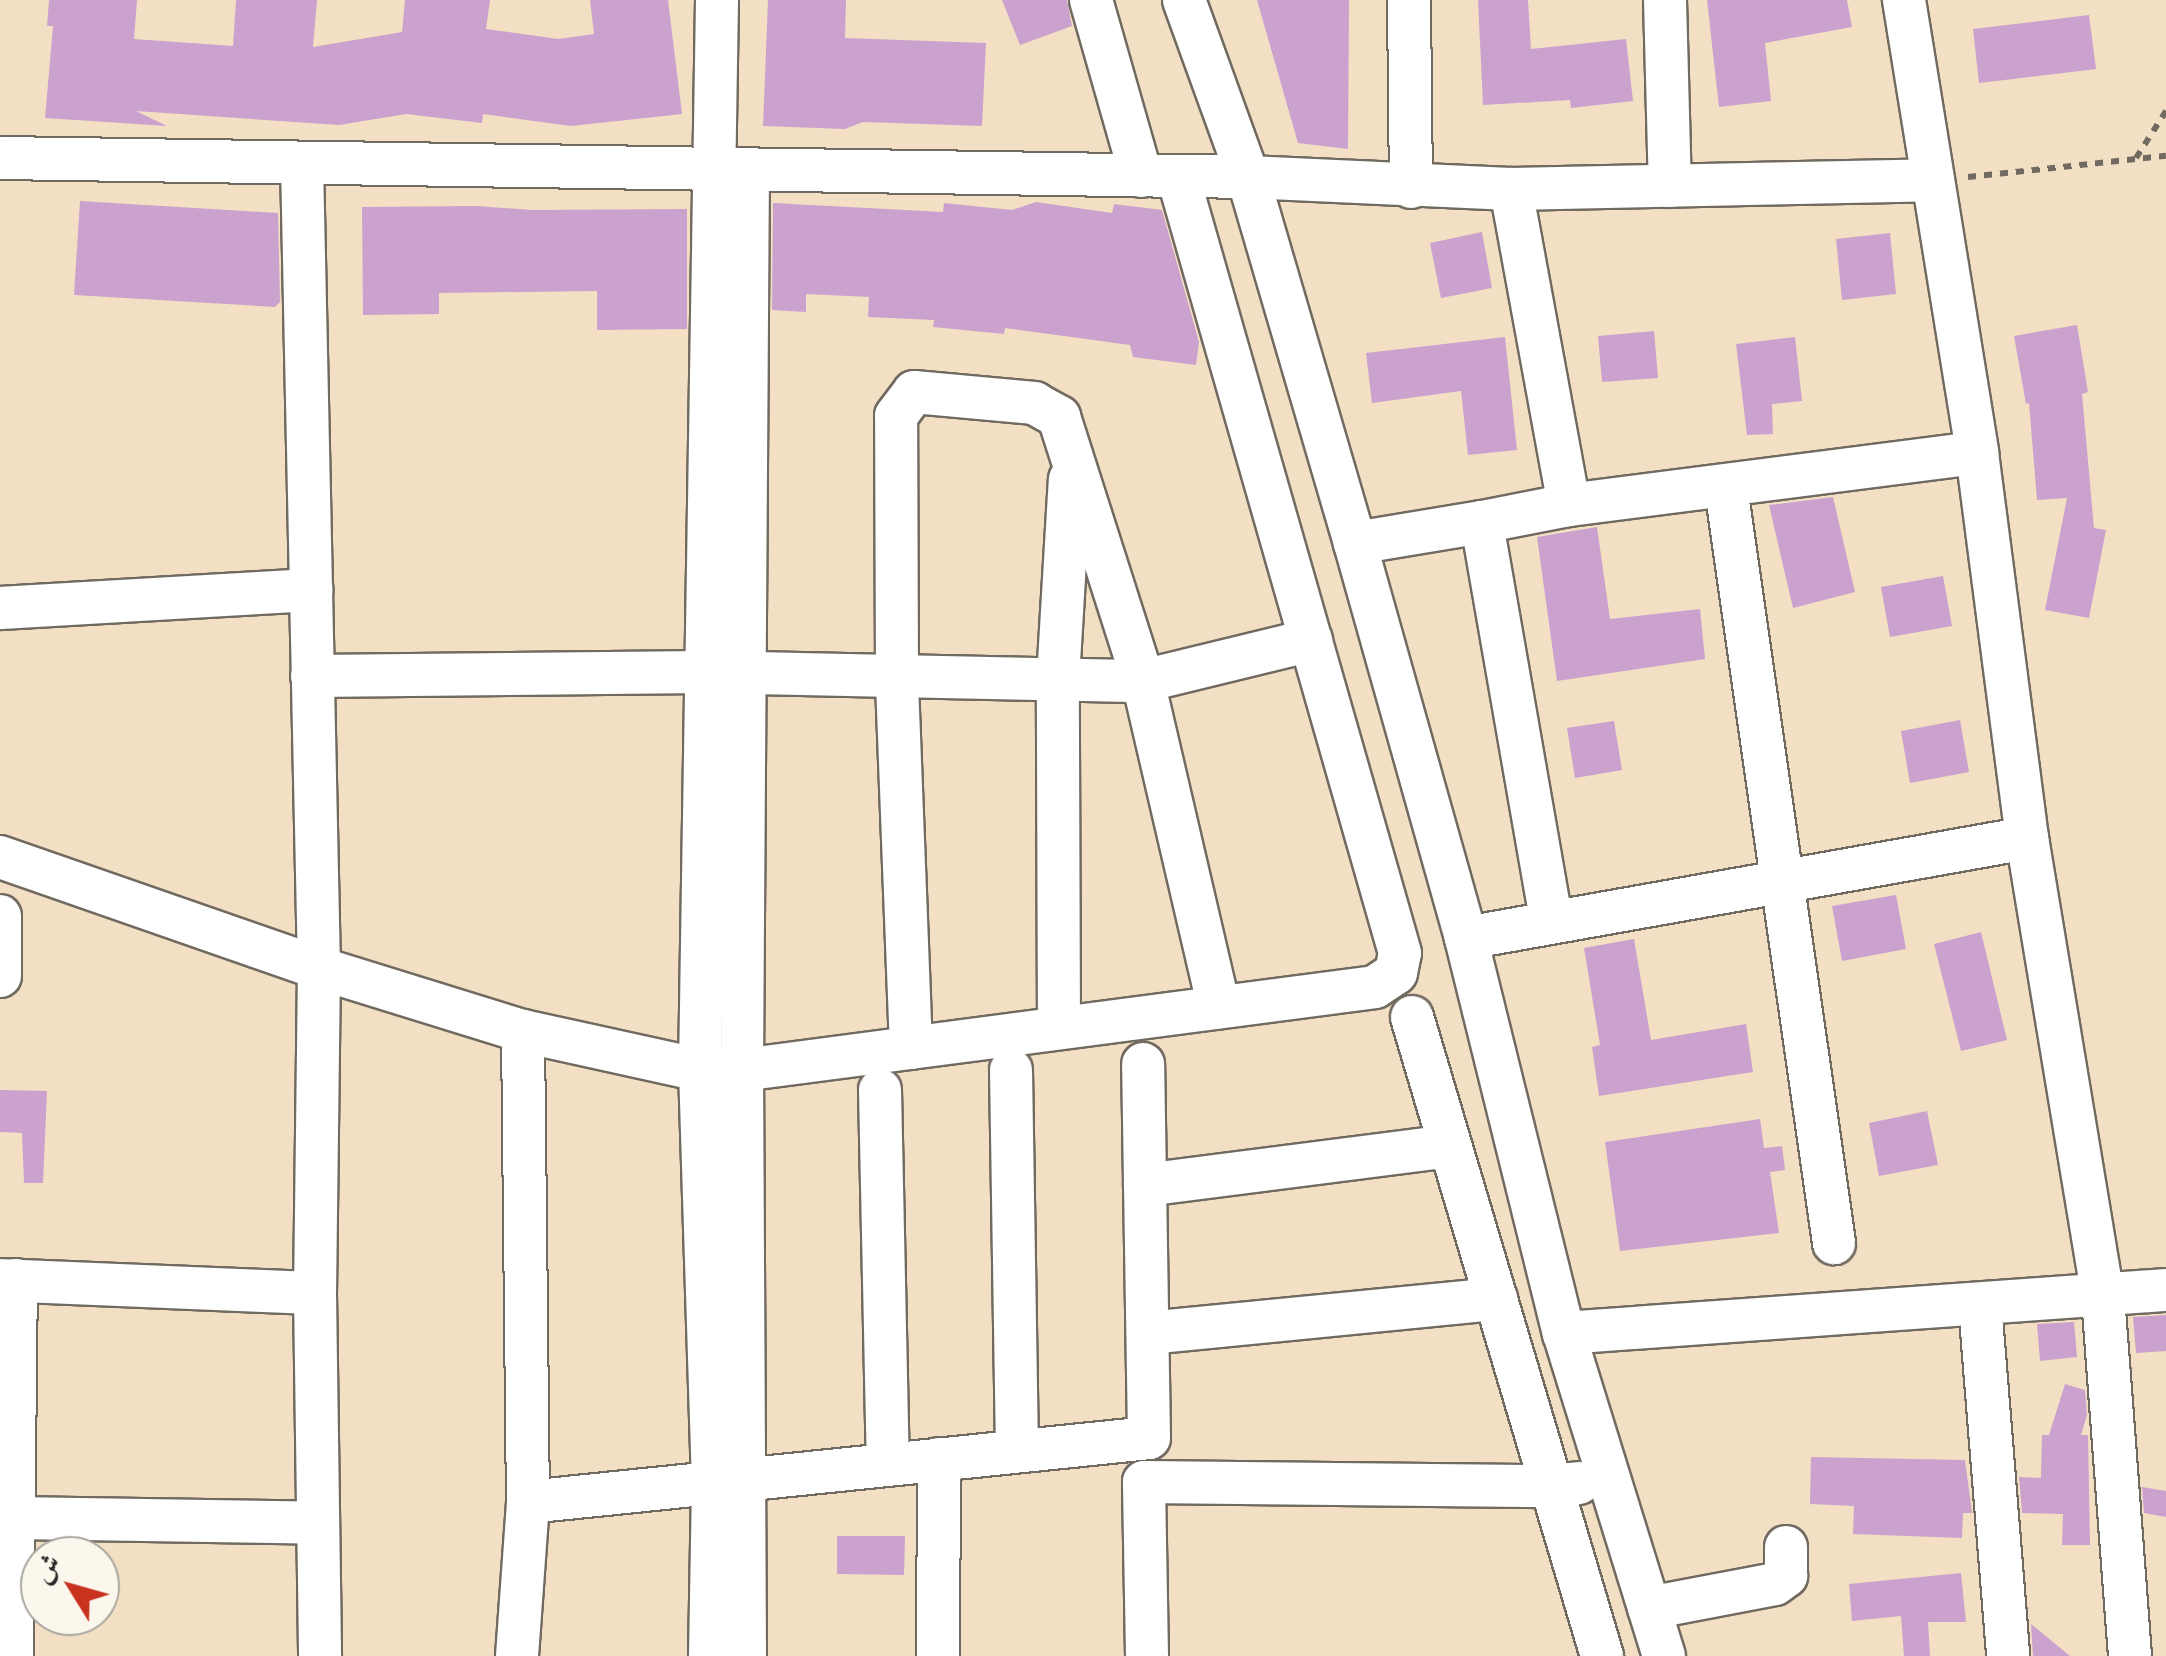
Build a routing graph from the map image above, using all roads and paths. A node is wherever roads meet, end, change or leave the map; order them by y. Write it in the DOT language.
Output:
graph roads {
  1 [pos="717,0"];
  2 [pos="1091,0"];
  3 [pos="1184,0"];
  4 [pos="1409,0"];
  5 [pos="1665,0"];
  6 [pos="1904,0"];
  7 [pos="2166,111"];
  8 [pos="2166,156"];
  9 [pos="0,158"];
  10 [pos="2135,159"];
  11 [pos="302,164"];
  12 [pos="729,170"];
  13 [pos="1160,176"];
  14 [pos="1248,177"];
  15 [pos="1933,180"];
  16 [pos="1410,186"];
  17 [pos="1670,186"];
  18 [pos="1511,189"];
  19 [pos="1978,453"];
  20 [pos="1071,454"];
  21 [pos="1726,488"];
  22 [pos="1569,504"];
  23 [pos="1482,522"];
  24 [pos="1355,543"];
  25 [pos="311,590"];
  26 [pos="0,608"];
  27 [pos="1311,640"];
  28 [pos="724,672"];
  29 [pos="312,676"];
  30 [pos="896,676"];
  31 [pos="1058,679"];
  32 [pos="1143,681"];
  33 [pos="2027,838"];
  34 [pos="0,857"];
  35 [pos="1783,882"];
  36 [pos="0,916"];
  37 [pos="1551,919"];
  38 [pos="1466,938"];
  39 [pos="319,968"];
  40 [pos="0,976"];
  41 [pos="1219,1007"];
  42 [pos="1412,1017"];
  43 [pos="1059,1028"];
  44 [pos="523,1032"];
  45 [pos="911,1048"];
  46 [pos="1143,1064"];
  47 [pos="700,1070"];
  48 [pos="742,1070"];
  49 [pos="1011,1070"];
  50 [pos="880,1090"];
  51 [pos="1450,1146"];
  52 [pos="1145,1185"];
  53 [pos="1834,1243"];
  54 [pos="8,1280"];
  55 [pos="2166,1290"];
  56 [pos="316,1293"];
  57 [pos="2103,1297"];
  58 [pos="1496,1298"];
  59 [pos="1980,1305"];
  60 [pos="1148,1333"];
  61 [pos="1564,1333"];
  62 [pos="1017,1451"];
  63 [pos="939,1460"];
  64 [pos="888,1465"];
  65 [pos="1609,1479"];
  66 [pos="730,1481"];
  67 [pos="1551,1486"];
  68 [pos="528,1502"];
  69 [pos="14,1518"];
  70 [pos="318,1522"];
  71 [pos="1786,1547"];
  72 [pos="1649,1608"];
  73 [pos="12,1656"];
  74 [pos="320,1656"];
  75 [pos="517,1656"];
  76 [pos="710,1656"];
  77 [pos="746,1656"];
  78 [pos="938,1656"];
  79 [pos="1147,1656"];
  80 [pos="1602,1656"];
  81 [pos="1664,1656"];
  82 [pos="2008,1656"];
  83 [pos="2130,1656"];
  1 -- 12 [label="street"];
  2 -- 13 [label="street"];
  3 -- 14 [label="street"];
  4 -- 16 [label="street"];
  5 -- 17 [label="street"];
  6 -- 15 [label="street"];
  7 -- 10 [label="path"];
  8 -- 10 [label="path"];
  9 -- 11 [label="street"];
  10 -- 15 [label="path"];
  11 -- 12 [label="street"];
  11 -- 25 [label="street"];
  12 -- 13 [label="street"];
  12 -- 28 [label="street"];
  13 -- 14 [label="street"];
  13 -- 27 [label="street"];
  14 -- 16 [label="street"];
  14 -- 24 [label="street"];
  15 -- 17 [label="street"];
  15 -- 19 [label="street"];
  16 -- 18 [label="street"];
  17 -- 18 [label="street"];
  18 -- 22 [label="street"];
  19 -- 21 [label="street"];
  19 -- 33 [label="street"];
  20 -- 30 [label="street"];
  20 -- 31 [label="street"];
  20 -- 32 [label="street"];
  21 -- 22 [label="street"];
  21 -- 35 [label="street"];
  22 -- 23 [label="street"];
  23 -- 24 [label="street"];
  23 -- 37 [label="street"];
  24 -- 38 [label="street"];
  25 -- 26 [label="street"];
  25 -- 29 [label="street"];
  27 -- 32 [label="street"];
  27 -- 41 [label="street"];
  28 -- 29 [label="street"];
  28 -- 30 [label="street"];
  28 -- 47 [label="street"];
  28 -- 48 [label="street"];
  29 -- 39 [label="street"];
  30 -- 31 [label="street"];
  30 -- 45 [label="street"];
  31 -- 32 [label="street"];
  31 -- 43 [label="street"];
  32 -- 41 [label="street"];
  33 -- 35 [label="street"];
  33 -- 57 [label="street"];
  34 -- 39 [label="street"];
  35 -- 37 [label="street"];
  35 -- 53 [label="street"];
  36 -- 40 [label="street"];
  37 -- 38 [label="street"];
  38 -- 61 [label="street"];
  39 -- 44 [label="street"];
  39 -- 56 [label="street"];
  41 -- 43 [label="street"];
  42 -- 51 [label="street"];
  43 -- 45 [label="street"];
  44 -- 47 [label="street"];
  44 -- 68 [label="street"];
  45 -- 48 [label="street"];
  46 -- 52 [label="street"];
  47 -- 48 [label="street"];
  47 -- 66 [label="street"];
  48 -- 66 [label="street"];
  49 -- 62 [label="street"];
  50 -- 64 [label="street"];
  51 -- 52 [label="street"];
  51 -- 58 [label="street"];
  52 -- 60 [label="street"];
  54 -- 56 [label="street"];
  54 -- 69 [label="street"];
  55 -- 57 [label="street"];
  56 -- 70 [label="street"];
  57 -- 59 [label="street"];
  57 -- 83 [label="street"];
  58 -- 60 [label="street"];
  58 -- 67 [label="street"];
  59 -- 61 [label="street"];
  59 -- 82 [label="street"];
  60 -- 62 [label="street"];
  61 -- 65 [label="street"];
  62 -- 63 [label="street"];
  63 -- 64 [label="street"];
  63 -- 78 [label="street"];
  64 -- 66 [label="street"];
  65 -- 67 [label="street"];
  65 -- 72 [label="street"];
  66 -- 68 [label="street"];
  66 -- 76 [label="street"];
  66 -- 77 [label="street"];
  67 -- 79 [label="street"];
  67 -- 80 [label="street"];
  68 -- 75 [label="street"];
  69 -- 70 [label="street"];
  69 -- 73 [label="street"];
  70 -- 74 [label="street"];
  71 -- 72 [label="street"];
  72 -- 81 [label="street"];
}
